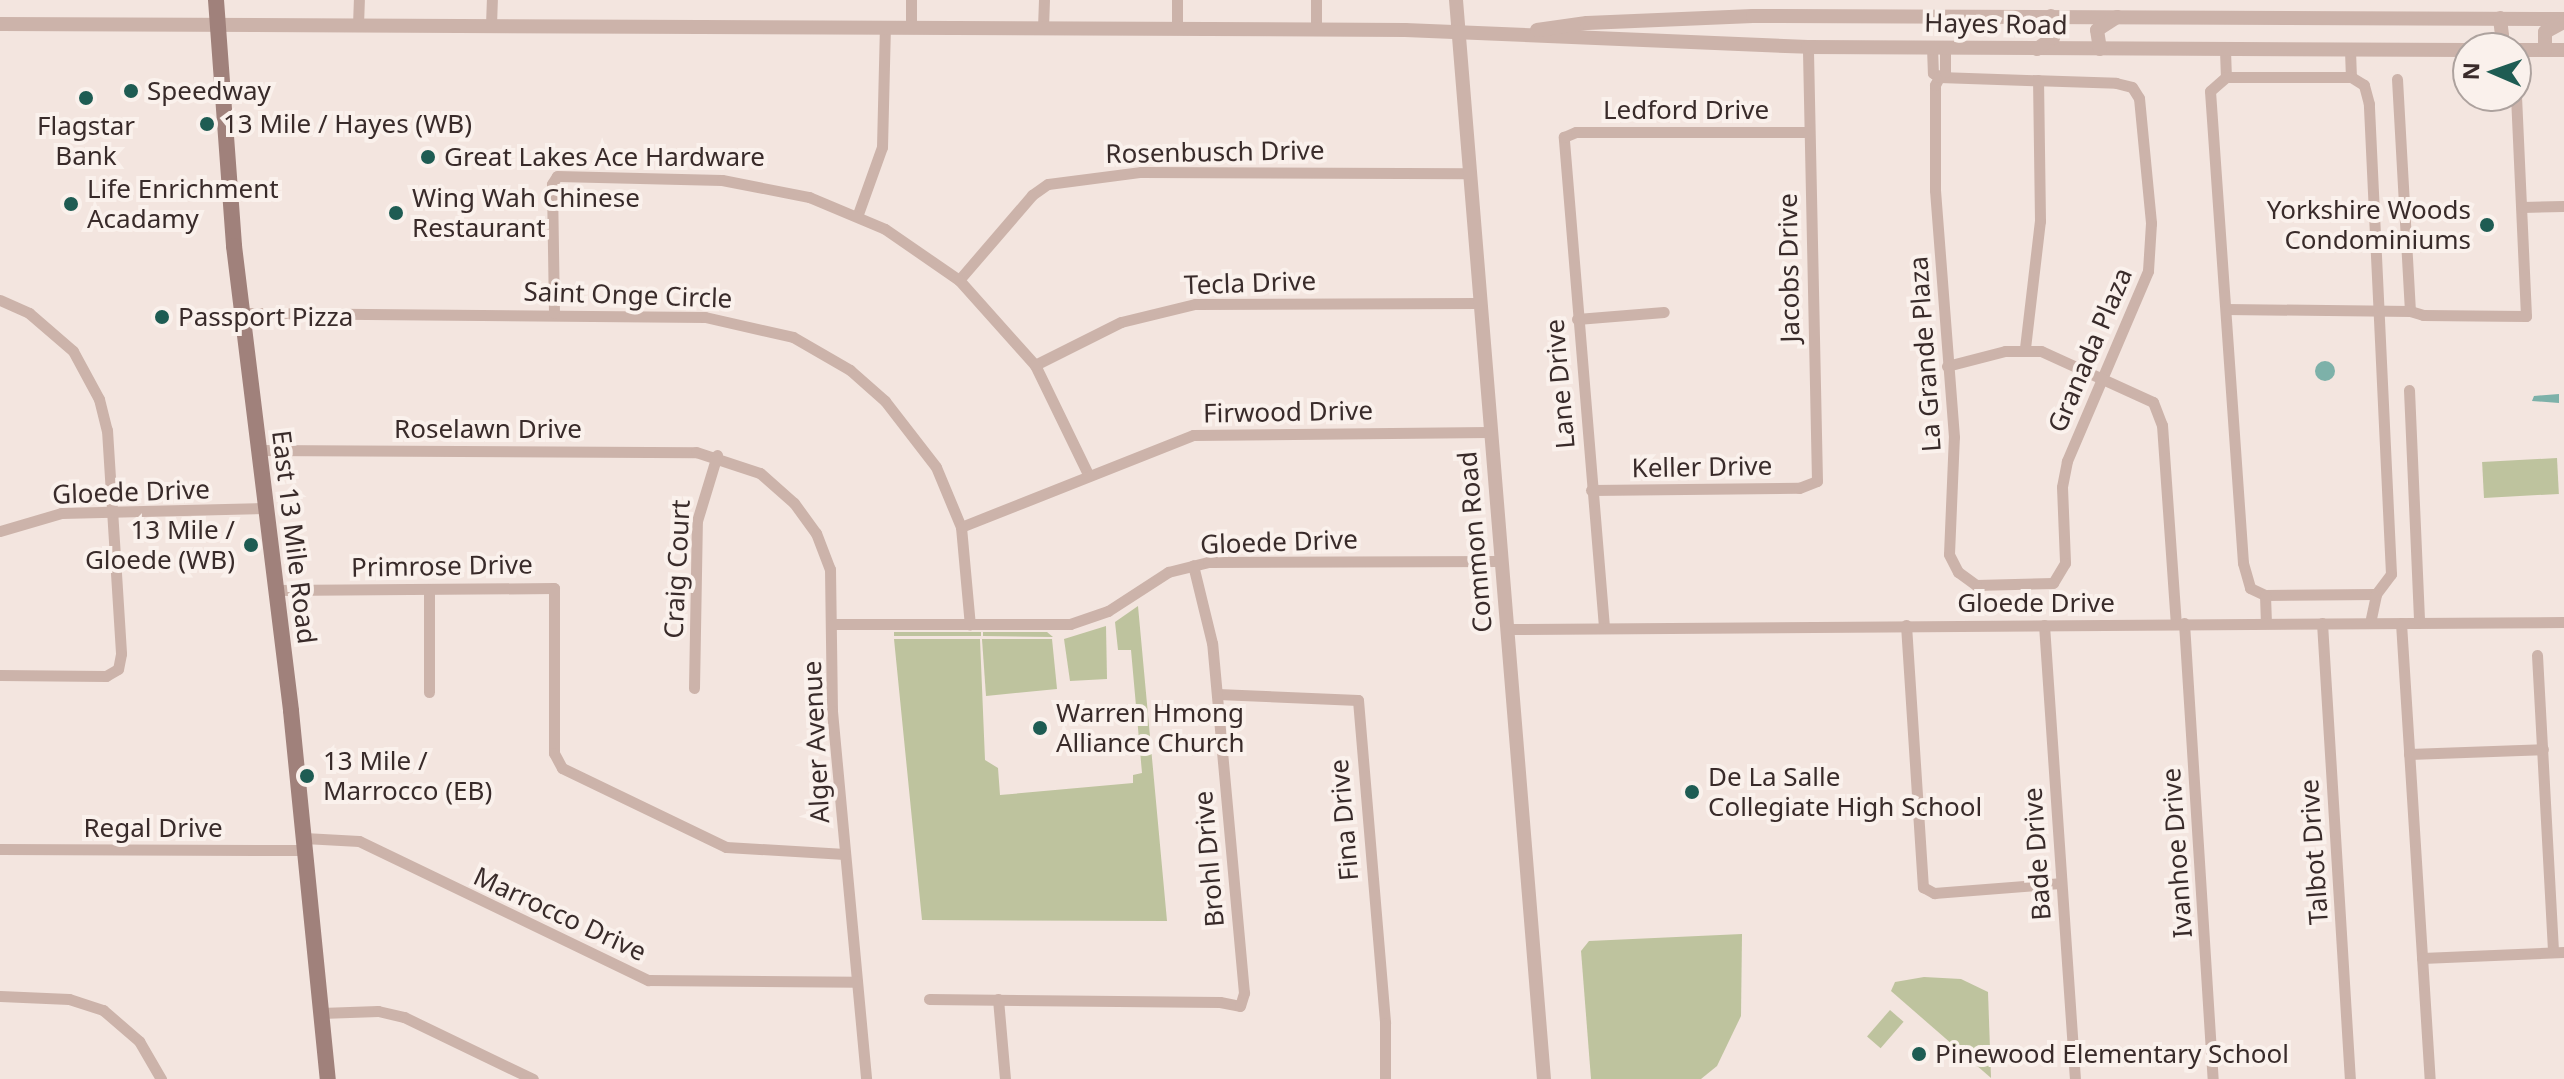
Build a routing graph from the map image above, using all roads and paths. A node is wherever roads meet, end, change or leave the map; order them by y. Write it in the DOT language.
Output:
graph roads {
  1 [pos="216,0"];
  2 [pos="359,0"];
  3 [pos="492,0"];
  4 [pos="911,0"];
  5 [pos="1044,0"];
  6 [pos="1177,0"];
  7 [pos="1316,0"];
  8 [pos="1456,0"];
  9 [pos="2051,16"];
  10 [pos="2117,16"];
  11 [pos="2500,18"];
  12 [pos="1669,19"];
  13 [pos="2564,20"];
  14 [pos="0,24"];
  15 [pos="217,25"];
  16 [pos="358,25"];
  17 [pos="491,25"];
  18 [pos="885,27"];
  19 [pos="911,27"];
  20 [pos="1043,28"];
  21 [pos="1177,29"];
  22 [pos="1316,30"];
  23 [pos="1455,31"];
  24 [pos="1525,32"];
  25 [pos="2502,32"];
  26 [pos="1669,44"];
  27 [pos="1808,47"];
  28 [pos="1939,47"];
  29 [pos="2037,49"];
  30 [pos="2100,49"];
  31 [pos="2225,50"];
  32 [pos="2350,50"];
  33 [pos="2452,50"];
  34 [pos="2532,50"];
  35 [pos="2545,50"];
  36 [pos="2564,50"];
  37 [pos="1939,77"];
  38 [pos="2226,77"];
  39 [pos="2351,77"];
  40 [pos="2397,79"];
  41 [pos="2038,80"];
  42 [pos="2517,112"];
  43 [pos="1809,132"];
  44 [pos="1564,137"];
  45 [pos="1468,173"];
  46 [pos="2564,206"];
  47 [pos="2522,207"];
  48 [pos="858,214"];
  49 [pos="959,280"];
  50 [pos="0,300"];
  51 [pos="1478,303"];
  52 [pos="2226,309"];
  53 [pos="2377,311"];
  54 [pos="2410,311"];
  55 [pos="1664,312"];
  56 [pos="242,313"];
  57 [pos="554,313"];
  58 [pos="1577,319"];
  59 [pos="2025,348"];
  60 [pos="1035,365"];
  61 [pos="1947,366"];
  62 [pos="2103,377"];
  63 [pos="2409,390"];
  64 [pos="1489,432"];
  65 [pos="259,450"];
  66 [pos="717,455"];
  67 [pos="1089,476"];
  68 [pos="1813,486"];
  69 [pos="1591,490"];
  70 [pos="266,508"];
  71 [pos="110,511"];
  72 [pos="961,527"];
  73 [pos="0,531"];
  74 [pos="1501,561"];
  75 [pos="1193,565"];
  76 [pos="2008,586"];
  77 [pos="429,589"];
  78 [pos="276,590"];
  79 [pos="2376,594"];
  80 [pos="2265,595"];
  81 [pos="2564,622"];
  82 [pos="2180,623"];
  83 [pos="2266,623"];
  84 [pos="2322,623"];
  85 [pos="2370,623"];
  86 [pos="2401,623"];
  87 [pos="2419,623"];
  88 [pos="833,624"];
  89 [pos="970,625"];
  90 [pos="1906,625"];
  91 [pos="2044,625"];
  92 [pos="1604,627"];
  93 [pos="1507,629"];
  94 [pos="2537,655"];
  95 [pos="0,675"];
  96 [pos="694,688"];
  97 [pos="429,692"];
  98 [pos="1217,694"];
  99 [pos="2543,749"];
  100 [pos="2409,754"];
  101 [pos="305,844"];
  102 [pos="0,849"];
  103 [pos="845,854"];
  104 [pos="2060,883"];
  105 [pos="2559,952"];
  106 [pos="2422,958"];
  107 [pos="857,982"];
  108 [pos="0,996"];
  109 [pos="929,999"];
  110 [pos="998,999"];
  111 [pos="321,1013"];
  112 [pos="161,1079"];
  113 [pos="328,1079"];
  114 [pos="533,1079"];
  115 [pos="866,1079"];
  116 [pos="1005,1079"];
  117 [pos="1385,1079"];
  118 [pos="1544,1079"];
  119 [pos="2075,1079"];
  120 [pos="2213,1079"];
  121 [pos="2350,1079"];
  122 [pos="2430,1079"];
  1 -- 15 [label="main road, East 13 Mile Road"];
  2 -- 16 [label="street"];
  3 -- 17 [label="street"];
  4 -- 19 [label="street"];
  5 -- 20 [label="street"];
  6 -- 21 [label="street"];
  7 -- 22 [label="street"];
  8 -- 23 [label="street, Common Road"];
  9 -- 10 [label="street, Hayes Road"];
  9 -- 12 [label="street, Hayes Road"];
  9 -- 29 [label="street"];
  10 -- 11 [label="street, Hayes Road"];
  10 -- 30 [label="street"];
  11 -- 13 [label="street, Hayes Road"];
  11 -- 25 [label="street"];
  12 -- 24 [label="street, Hayes Road"];
  12 -- 26 [label="street"];
  13 -- 35 [label="street"];
  14 -- 15 [label="street, Hayes Road"];
  15 -- 16 [label="street, Hayes Road"];
  15 -- 56 [label="main road, East 13 Mile Road"];
  16 -- 17 [label="street, Hayes Road"];
  17 -- 18 [label="street, Hayes Road"];
  18 -- 19 [label="street, Hayes Road"];
  18 -- 48 [label="street"];
  19 -- 20 [label="street, Hayes Road"];
  20 -- 21 [label="street, Hayes Road"];
  21 -- 22 [label="street, Hayes Road"];
  22 -- 23 [label="street, Hayes Road"];
  23 -- 24 [label="street, Hayes Road"];
  23 -- 45 [label="street, Common Road"];
  24 -- 26 [label="street, Hayes Road"];
  26 -- 27 [label="street, Hayes Road"];
  27 -- 28 [label="street, Hayes Road"];
  27 -- 43 [label="street, Jacobs Drive"];
  28 -- 29 [label="street, Hayes Road"];
  28 -- 37 [label="street, La Grande Plaza"];
  29 -- 30 [label="street, Hayes Road"];
  30 -- 31 [label="street, Hayes Road"];
  31 -- 32 [label="street, Hayes Road"];
  31 -- 38 [label="street"];
  32 -- 33 [label="street, Hayes Road"];
  32 -- 39 [label="street"];
  34 -- 35 [label="street"];
  35 -- 36 [label="street"];
  37 -- 41 [label="street, Granada Plaza"];
  37 -- 61 [label="street, La Grande Plaza"];
  38 -- 39 [label="street"];
  38 -- 52 [label="street"];
  39 -- 53 [label="street"];
  40 -- 54 [label="street"];
  41 -- 59 [label="street"];
  41 -- 62 [label="street, Granada Plaza"];
  42 -- 47 [label="street"];
  43 -- 44 [label="street, Ledford Drive"];
  43 -- 68 [label="street, Jacobs Drive"];
  44 -- 58 [label="street, Lane Drive"];
  45 -- 49 [label="street, Rosenbusch Drive"];
  45 -- 51 [label="street, Common Road"];
  46 -- 47 [label="street"];
  47 -- 54 [label="street"];
  48 -- 49 [label="street"];
  48 -- 57 [label="street"];
  49 -- 60 [label="street"];
  50 -- 71 [label="street"];
  51 -- 60 [label="street, Tecla Drive"];
  51 -- 64 [label="street, Common Road"];
  52 -- 53 [label="street"];
  52 -- 80 [label="street"];
  53 -- 54 [label="street"];
  53 -- 79 [label="street"];
  55 -- 58 [label="street"];
  56 -- 57 [label="street, Saint Onge Circle"];
  56 -- 65 [label="main road, East 13 Mile Road"];
  57 -- 72 [label="street, Saint Onge Circle"];
  58 -- 69 [label="street, Lane Drive"];
  59 -- 61 [label="street"];
  59 -- 62 [label="street"];
  60 -- 67 [label="street"];
  61 -- 76 [label="street, La Grande Plaza"];
  62 -- 76 [label="street, Granada Plaza"];
  62 -- 82 [label="street, Ivanhoe Drive"];
  63 -- 87 [label="street"];
  64 -- 67 [label="street, Firwood Drive"];
  64 -- 74 [label="street, Common Road"];
  65 -- 66 [label="street, Roselawn Drive"];
  65 -- 70 [label="main road, East 13 Mile Road"];
  66 -- 88 [label="street, Alger Avenue"];
  66 -- 96 [label="street, Craig Court"];
  67 -- 72 [label="street, Firwood Drive"];
  68 -- 69 [label="street, Keller Drive"];
  69 -- 92 [label="street, Lane Drive"];
  70 -- 71 [label="street, Gloede Drive"];
  70 -- 78 [label="main road, East 13 Mile Road"];
  71 -- 73 [label="street, Gloede Drive"];
  71 -- 95 [label="street"];
  72 -- 89 [label="street, Saint Onge Circle"];
  74 -- 75 [label="street, Gloede Drive"];
  74 -- 93 [label="street, Common Road"];
  75 -- 89 [label="street, Gloede Drive"];
  75 -- 98 [label="street, Brohl Drive"];
  77 -- 78 [label="street, Primrose Drive"];
  77 -- 97 [label="street"];
  77 -- 103 [label="street, Primrose Drive"];
  78 -- 101 [label="main road, East 13 Mile Road"];
  79 -- 80 [label="street"];
  79 -- 85 [label="street"];
  80 -- 83 [label="street"];
  81 -- 87 [label="street, Gloede Drive"];
  82 -- 83 [label="street, Gloede Drive"];
  82 -- 91 [label="street, Gloede Drive"];
  82 -- 120 [label="street, Ivanhoe Drive"];
  83 -- 84 [label="street, Gloede Drive"];
  84 -- 85 [label="street, Gloede Drive"];
  84 -- 121 [label="street, Talbot Drive"];
  85 -- 86 [label="street, Gloede Drive"];
  86 -- 87 [label="street, Gloede Drive"];
  86 -- 100 [label="street"];
  88 -- 89 [label="street, Gloede Drive"];
  88 -- 103 [label="street, Alger Avenue"];
  90 -- 91 [label="street, Gloede Drive"];
  90 -- 92 [label="street, Gloede Drive"];
  90 -- 104 [label="street"];
  91 -- 104 [label="street, Bade Drive"];
  92 -- 93 [label="street, Gloede Drive"];
  93 -- 118 [label="street, Common Road"];
  94 -- 99 [label="street"];
  98 -- 110 [label="street, Brohl Drive"];
  98 -- 117 [label="street, Fina Drive"];
  99 -- 100 [label="street"];
  99 -- 105 [label="street"];
  100 -- 106 [label="street"];
  101 -- 102 [label="street, Regal Drive"];
  101 -- 107 [label="street, Marrocco Drive"];
  101 -- 111 [label="main road, East 13 Mile Road"];
  103 -- 107 [label="street, Alger Avenue"];
  104 -- 119 [label="street, Bade Drive"];
  105 -- 106 [label="street"];
  106 -- 122 [label="street"];
  107 -- 115 [label="street, Alger Avenue"];
  108 -- 112 [label="street"];
  109 -- 110 [label="street"];
  110 -- 116 [label="street"];
  111 -- 113 [label="main road, East 13 Mile Road"];
  111 -- 114 [label="street"];
}
